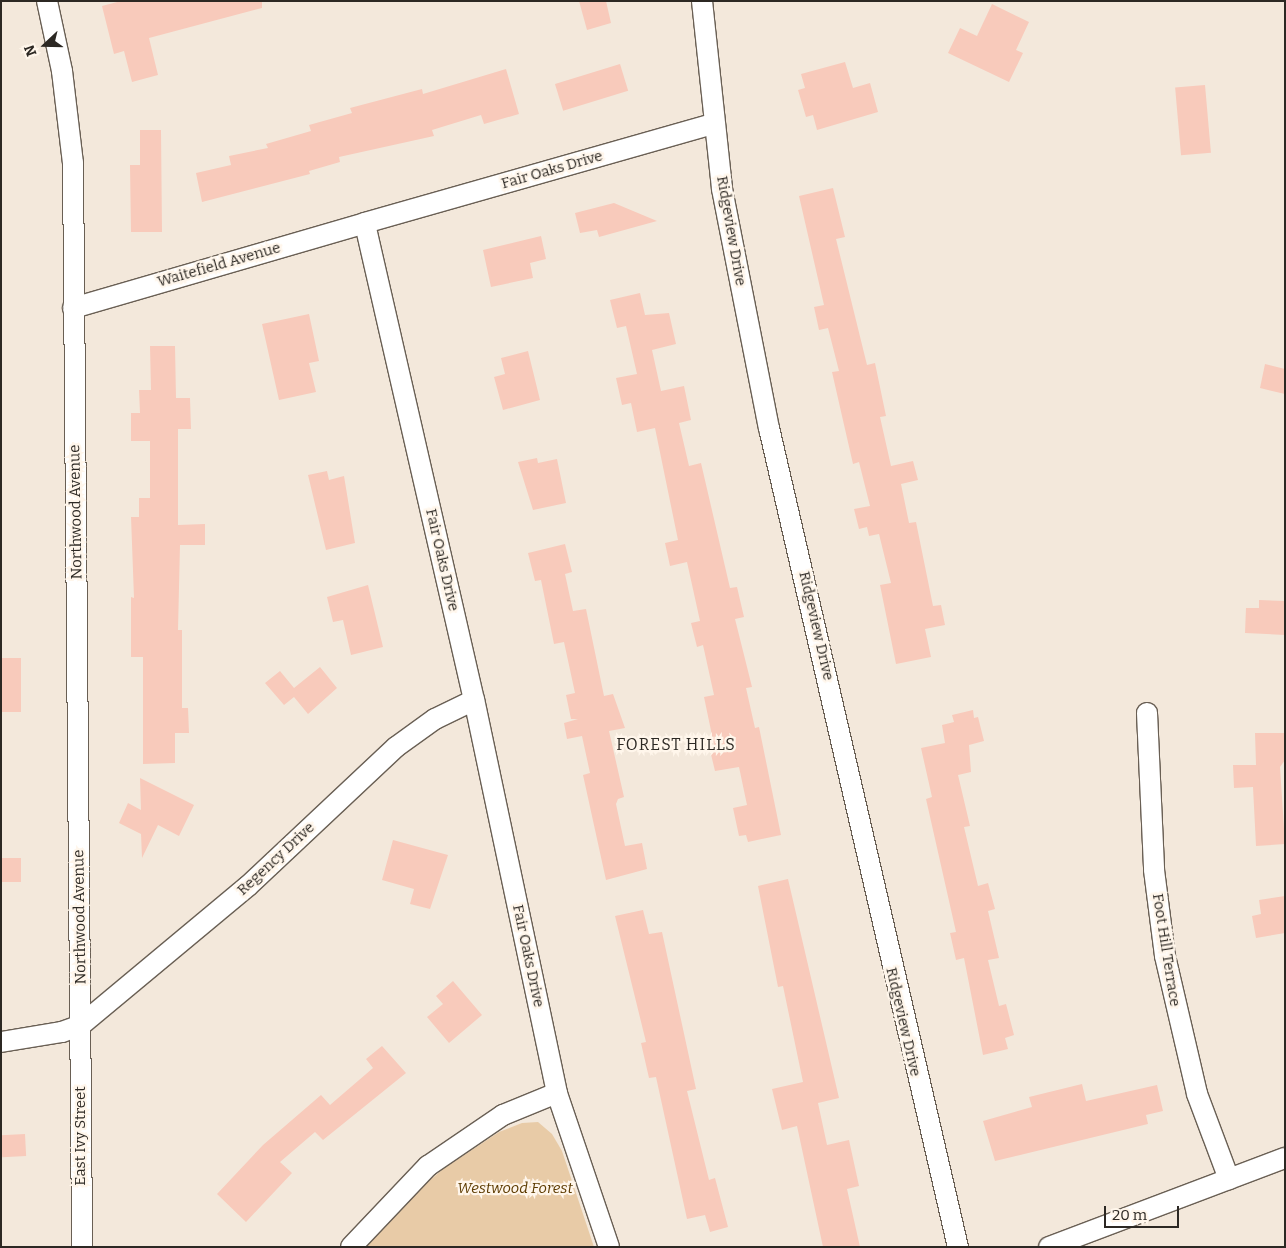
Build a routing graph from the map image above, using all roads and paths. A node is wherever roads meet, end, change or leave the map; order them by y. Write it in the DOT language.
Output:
graph roads {
  1 [pos="47,1"];
  2 [pos="702,1"];
  3 [pos="713,124"];
  4 [pos="365,223"];
  5 [pos="73,308"];
  6 [pos="474,700"];
  7 [pos="1146,713"];
  8 [pos="81,1025"];
  9 [pos="1,1042"];
  10 [pos="557,1093"];
  11 [pos="1285,1158"];
  12 [pos="1228,1179"];
  13 [pos="82,1247"];
  14 [pos="351,1247"];
  15 [pos="608,1247"];
  16 [pos="958,1247"];
  17 [pos="1048,1247"];
  1 -- 5 [label="street, Northwood Avenue"];
  2 -- 3 [label="street, Ridgeview Drive"];
  3 -- 4 [label="street, Fair Oaks Drive"];
  3 -- 16 [label="street, Ridgeview Drive"];
  4 -- 5 [label="street, Waitefield Avenue"];
  4 -- 6 [label="street, Fair Oaks Drive"];
  5 -- 8 [label="street, Northwood Avenue"];
  6 -- 8 [label="street, Regency Drive"];
  6 -- 10 [label="street, Fair Oaks Drive"];
  7 -- 12 [label="street, Foot Hill Terrace"];
  8 -- 9 [label="street"];
  8 -- 13 [label="street, East Ivy Street"];
  10 -- 14 [label="street"];
  10 -- 15 [label="street, Fair Oaks Drive"];
  11 -- 12 [label="street"];
  12 -- 17 [label="street"];
}
